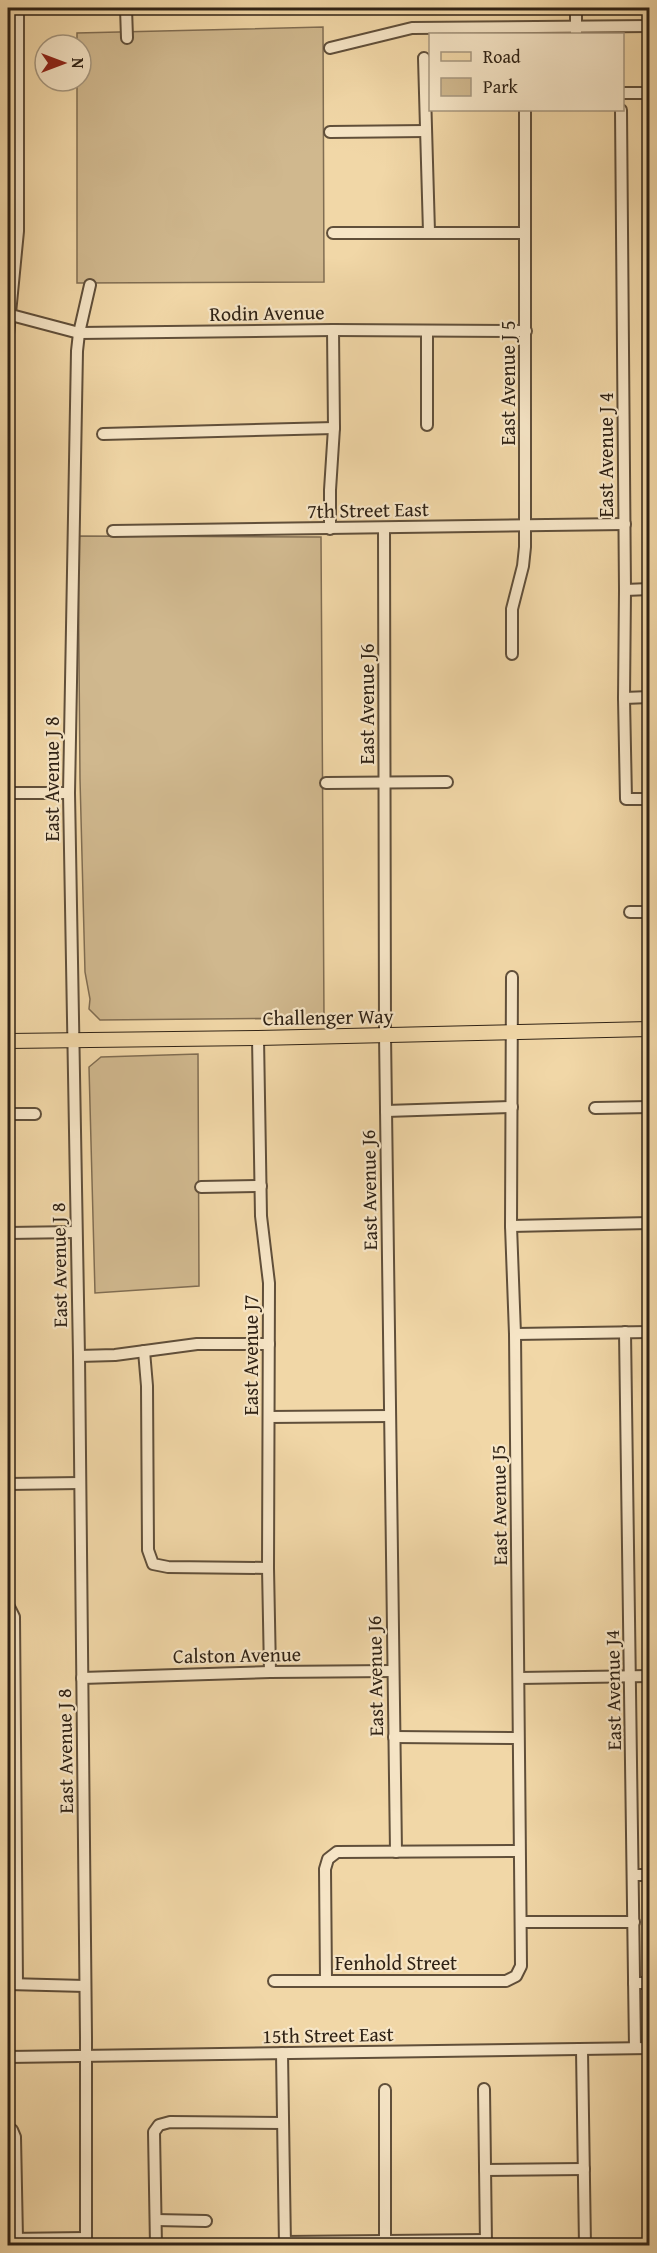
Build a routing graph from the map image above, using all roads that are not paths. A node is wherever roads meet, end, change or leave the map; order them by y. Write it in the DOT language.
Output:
graph roads {
  1 [pos="18,8"];
  2 [pos="126,8"];
  3 [pos="576,8"];
  4 [pos="650,26"];
  5 [pos="576,31"];
  6 [pos="13,35"];
  7 [pos="127,38"];
  8 [pos="330,48"];
  9 [pos="424,58"];
  10 [pos="624,93"];
  11 [pos="650,93"];
  12 [pos="525,111"];
  13 [pos="621,111"];
  14 [pos="426,131"];
  15 [pos="330,132"];
  16 [pos="429,232"];
  17 [pos="333,234"];
  18 [pos="525,234"];
  19 [pos="90,285"];
  20 [pos="11,315"];
  21 [pos="333,330"];
  22 [pos="427,331"];
  23 [pos="526,331"];
  24 [pos="79,333"];
  25 [pos="8,334"];
  26 [pos="428,425"];
  27 [pos="334,428"];
  28 [pos="103,434"];
  29 [pos="624,524"];
  30 [pos="525,526"];
  31 [pos="384,528"];
  32 [pos="330,529"];
  33 [pos="113,531"];
  34 [pos="650,589"];
  35 [pos="625,590"];
  36 [pos="512,654"];
  37 [pos="650,697"];
  38 [pos="624,698"];
  39 [pos="447,782"];
  40 [pos="326,783"];
  41 [pos="385,783"];
  42 [pos="8,793"];
  43 [pos="69,793"];
  44 [pos="650,799"];
  45 [pos="630,912"];
  46 [pos="650,912"];
  47 [pos="512,977"];
  48 [pos="650,1029"];
  49 [pos="512,1032"];
  50 [pos="385,1035"];
  51 [pos="258,1038"];
  52 [pos="75,1040"];
  53 [pos="8,1041"];
  54 [pos="512,1107"];
  55 [pos="650,1107"];
  56 [pos="595,1108"];
  57 [pos="386,1111"];
  58 [pos="8,1114"];
  59 [pos="35,1114"];
  60 [pos="261,1186"];
  61 [pos="201,1187"];
  62 [pos="650,1223"];
  63 [pos="511,1226"];
  64 [pos="76,1232"];
  65 [pos="8,1233"];
  66 [pos="625,1332"];
  67 [pos="650,1332"];
  68 [pos="515,1334"];
  69 [pos="269,1344"];
  70 [pos="144,1351"];
  71 [pos="79,1356"];
  72 [pos="269,1416"];
  73 [pos="390,1416"];
  74 [pos="80,1483"];
  75 [pos="8,1484"];
  76 [pos="268,1568"];
  77 [pos="9,1606"];
  78 [pos="393,1671"];
  79 [pos="270,1672"];
  80 [pos="631,1676"];
  81 [pos="650,1676"];
  82 [pos="82,1678"];
  83 [pos="519,1678"];
  84 [pos="394,1737"];
  85 [pos="518,1738"];
  86 [pos="11,1797"];
  87 [pos="519,1851"];
  88 [pos="396,1852"];
  89 [pos="634,1875"];
  90 [pos="650,1875"];
  91 [pos="522,1922"];
  92 [pos="634,1922"];
  93 [pos="516,1976"];
  94 [pos="274,1981"];
  95 [pos="326,1981"];
  96 [pos="634,1983"];
  97 [pos="650,1983"];
  98 [pos="12,1984"];
  99 [pos="85,1986"];
  100 [pos="635,2048"];
  101 [pos="650,2048"];
  102 [pos="582,2050"];
  103 [pos="282,2053"];
  104 [pos="86,2056"];
  105 [pos="8,2057"];
  106 [pos="484,2089"];
  107 [pos="385,2090"];
  108 [pos="283,2123"];
  109 [pos="10,2129"];
  110 [pos="584,2169"];
  111 [pos="485,2170"];
  112 [pos="156,2220"];
  113 [pos="206,2222"];
  114 [pos="12,2239"];
  115 [pos="386,2241"];
  116 [pos="86,2242"];
  117 [pos="486,2243"];
  118 [pos="285,2244"];
  119 [pos="156,2246"];
  120 [pos="585,2246"];
  1 -- 6 [label="street"];
  2 -- 7 [label="street"];
  3 -- 5 [label="street"];
  4 -- 5 [label="street"];
  5 -- 8 [label="street"];
  6 -- 20 [label="street"];
  9 -- 14 [label="street"];
  10 -- 11 [label="street"];
  12 -- 18 [label="street, East Avenue J 5"];
  13 -- 29 [label="street, East Avenue J 4"];
  14 -- 15 [label="street"];
  14 -- 16 [label="street"];
  16 -- 17 [label="street"];
  16 -- 18 [label="street"];
  18 -- 23 [label="street, East Avenue J 5"];
  19 -- 24 [label="street, East Avenue J 8"];
  20 -- 24 [label="street, Rodin Avenue"];
  20 -- 25 [label="street"];
  21 -- 22 [label="street, Rodin Avenue"];
  21 -- 24 [label="street, Rodin Avenue"];
  21 -- 27 [label="street"];
  22 -- 23 [label="street, Rodin Avenue"];
  22 -- 26 [label="street"];
  23 -- 30 [label="street, East Avenue J 5"];
  24 -- 43 [label="street, East Avenue J 8"];
  27 -- 28 [label="street"];
  27 -- 32 [label="street"];
  29 -- 30 [label="street, 7th Street East"];
  29 -- 35 [label="street, East Avenue J 4"];
  30 -- 31 [label="street, 7th Street East"];
  30 -- 36 [label="street, East Avenue J 5"];
  31 -- 32 [label="street, 7th Street East"];
  31 -- 41 [label="street, East Avenue J6"];
  32 -- 33 [label="street, 7th Street East"];
  34 -- 35 [label="street"];
  35 -- 38 [label="street, East Avenue J 4"];
  37 -- 38 [label="street"];
  38 -- 44 [label="street, East Avenue J 4"];
  39 -- 41 [label="street"];
  40 -- 41 [label="street"];
  41 -- 50 [label="street, East Avenue J6"];
  42 -- 43 [label="street"];
  43 -- 52 [label="street, East Avenue J 8"];
  45 -- 46 [label="street"];
  47 -- 49 [label="street"];
  48 -- 49 [label="main road, Challenger Way"];
  49 -- 50 [label="main road, Challenger Way"];
  49 -- 54 [label="street, East Avenue J5"];
  50 -- 51 [label="main road, Challenger Way"];
  50 -- 57 [label="street, East Avenue J6"];
  51 -- 52 [label="main road, Challenger Way"];
  51 -- 60 [label="street, East Avenue J7"];
  52 -- 53 [label="main road, Challenger Way"];
  52 -- 64 [label="street, East Avenue J 8"];
  54 -- 57 [label="street"];
  54 -- 63 [label="street, East Avenue J5"];
  55 -- 56 [label="street"];
  57 -- 73 [label="street, East Avenue J6"];
  58 -- 59 [label="street"];
  60 -- 61 [label="street"];
  60 -- 69 [label="street, East Avenue J7"];
  62 -- 63 [label="street"];
  63 -- 68 [label="street, East Avenue J5"];
  64 -- 65 [label="street"];
  64 -- 71 [label="street, East Avenue J 8"];
  66 -- 67 [label="street"];
  66 -- 68 [label="street"];
  66 -- 80 [label="street, East Avenue J4"];
  68 -- 83 [label="street, East Avenue J5"];
  69 -- 70 [label="street"];
  69 -- 72 [label="street, East Avenue J7"];
  70 -- 71 [label="street"];
  70 -- 76 [label="street"];
  71 -- 74 [label="street, East Avenue J 8"];
  72 -- 73 [label="street"];
  72 -- 76 [label="street, East Avenue J7"];
  73 -- 78 [label="street, East Avenue J6"];
  74 -- 75 [label="street"];
  74 -- 82 [label="street, East Avenue J 8"];
  76 -- 79 [label="street, East Avenue J7"];
  77 -- 86 [label="street"];
  78 -- 79 [label="street, Calston Avenue"];
  78 -- 84 [label="street, East Avenue J6"];
  79 -- 82 [label="street, Calston Avenue"];
  80 -- 81 [label="street"];
  80 -- 83 [label="street"];
  80 -- 89 [label="street, East Avenue J4"];
  82 -- 99 [label="street, East Avenue J 8"];
  83 -- 85 [label="street, East Avenue J5"];
  84 -- 85 [label="street"];
  84 -- 88 [label="street, East Avenue J6"];
  85 -- 87 [label="street, East Avenue J5"];
  86 -- 98 [label="street"];
  87 -- 88 [label="street"];
  87 -- 91 [label="street, East Avenue J5"];
  88 -- 95 [label="street"];
  89 -- 90 [label="street"];
  89 -- 92 [label="street, East Avenue J4"];
  91 -- 92 [label="street"];
  91 -- 93 [label="street, East Avenue J5"];
  92 -- 96 [label="street, East Avenue J4"];
  93 -- 95 [label="street, Fenhold Street"];
  94 -- 95 [label="street, Fenhold Street"];
  96 -- 97 [label="street"];
  96 -- 100 [label="street, East Avenue J4"];
  98 -- 99 [label="street"];
  99 -- 104 [label="street, East Avenue J 8"];
  100 -- 101 [label="street, 15th Street East"];
  100 -- 102 [label="street, 15th Street East"];
  102 -- 103 [label="street, 15th Street East"];
  102 -- 110 [label="street"];
  103 -- 104 [label="street, 15th Street East"];
  103 -- 108 [label="street"];
  104 -- 105 [label="street, 15th Street East"];
  104 -- 116 [label="street, East Avenue J 8"];
  106 -- 111 [label="street"];
  107 -- 115 [label="street"];
  108 -- 112 [label="street"];
  108 -- 118 [label="street"];
  109 -- 114 [label="street"];
  110 -- 111 [label="street"];
  110 -- 120 [label="street"];
  111 -- 117 [label="street"];
  112 -- 113 [label="street"];
  112 -- 119 [label="street"];
  114 -- 116 [label="street"];
  115 -- 117 [label="street"];
  115 -- 118 [label="street"];
}
